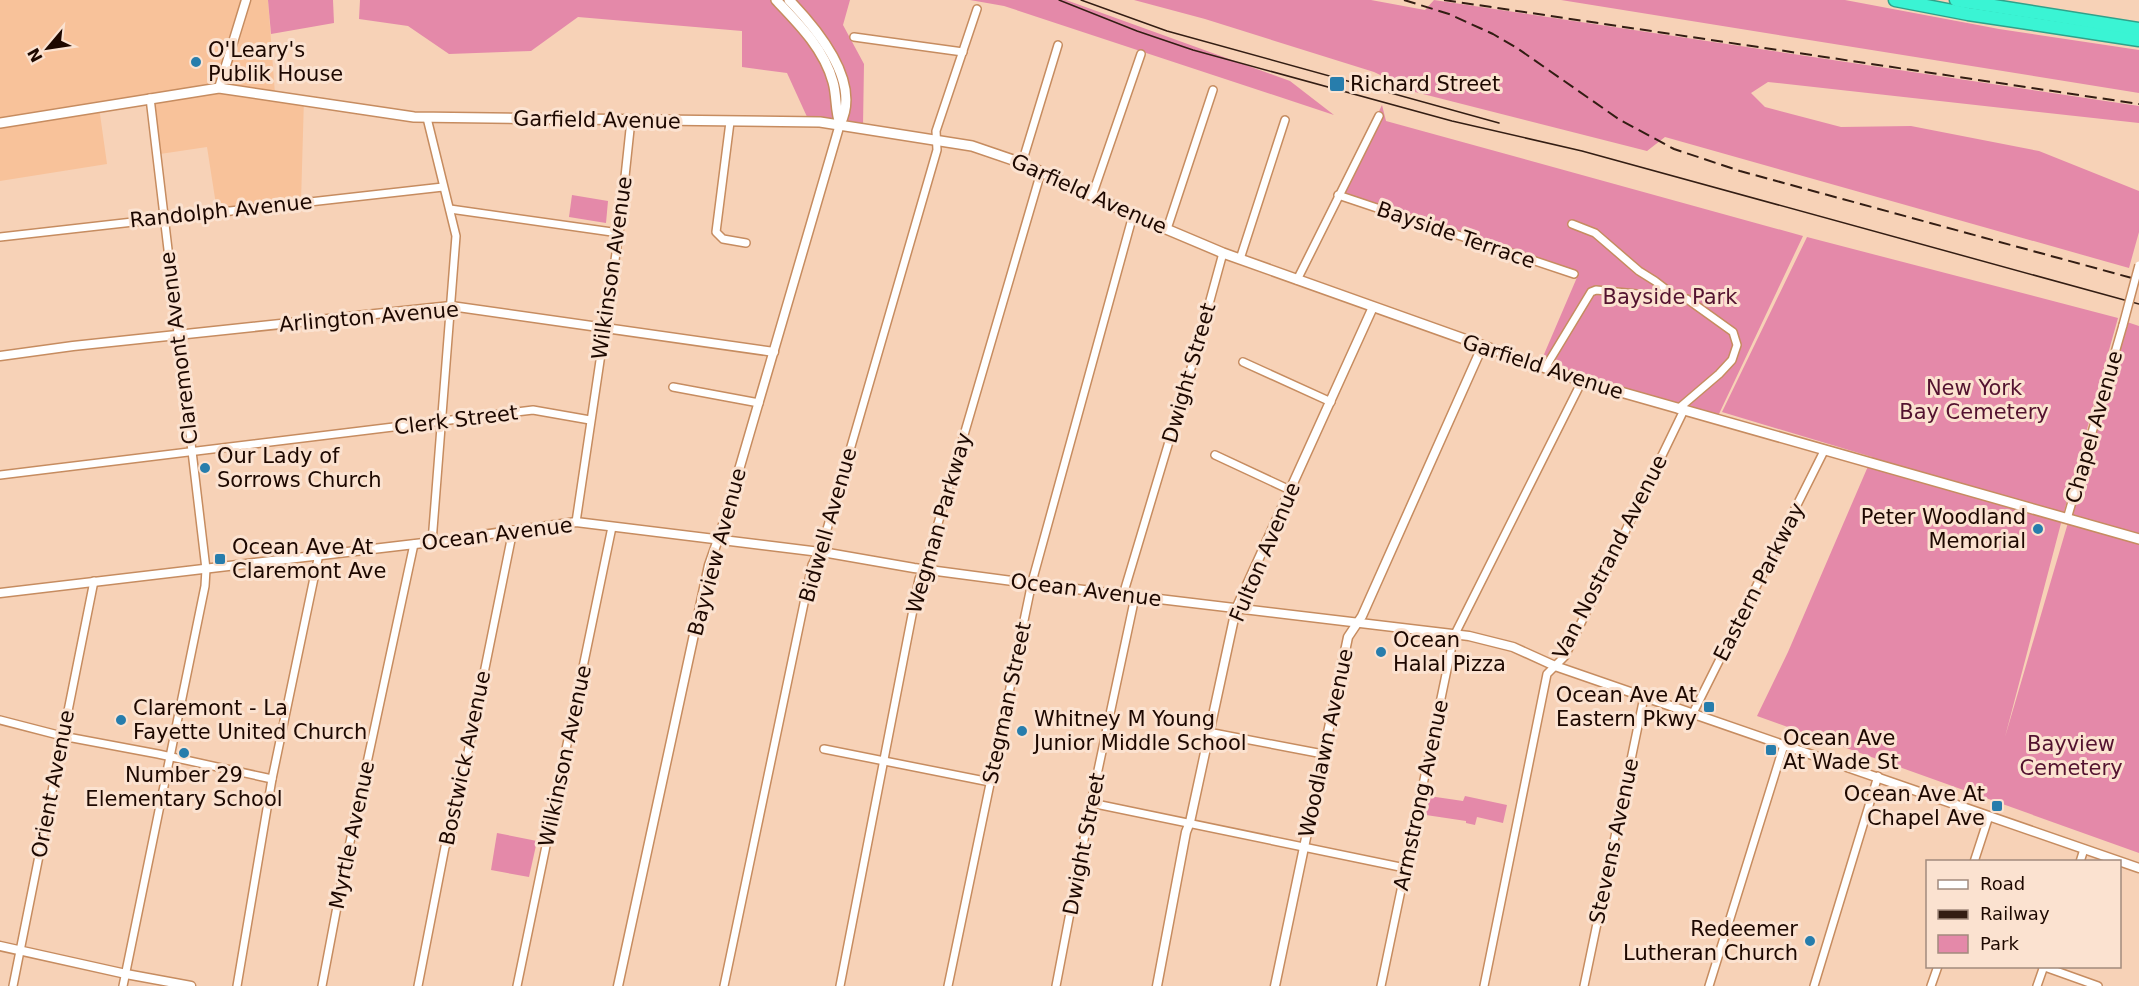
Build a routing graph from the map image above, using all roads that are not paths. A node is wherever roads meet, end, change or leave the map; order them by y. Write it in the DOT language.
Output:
graph roads {
  1 [pos="246,0"];
  2 [pos="776,0"];
  3 [pos="789,0"];
  4 [pos="1894,0"];
  5 [pos="1956,0"];
  6 [pos="977,9"];
  7 [pos="2139,29"];
  8 [pos="854,37"];
  9 [pos="817,39"];
  10 [pos="2139,40"];
  11 [pos="1058,45"];
  12 [pos="963,52"];
  13 [pos="1141,54"];
  14 [pos="219,88"];
  15 [pos="1213,90"];
  16 [pos="150,98"];
  17 [pos="1379,116"];
  18 [pos="427,118"];
  19 [pos="631,120"];
  20 [pos="1285,120"];
  21 [pos="730,122"];
  22 [pos="0,123"];
  23 [pos="840,124"];
  24 [pos="937,140"];
  25 [pos="1022,163"];
  26 [pos="1041,172"];
  27 [pos="443,187"];
  28 [pos="1338,195"];
  29 [pos="1092,196"];
  30 [pos="450,209"];
  31 [pos="1133,215"];
  32 [pos="164,217"];
  33 [pos="1572,224"];
  34 [pos="1167,229"];
  35 [pos="619,233"];
  36 [pos="0,237"];
  37 [pos="746,243"];
  38 [pos="1223,253"];
  39 [pos="1240,259"];
  40 [pos="2139,266"];
  41 [pos="1574,274"];
  42 [pos="1297,280"];
  43 [pos="1676,297"];
  44 [pos="451,306"];
  45 [pos="1373,307"];
  46 [pos="604,328"];
  47 [pos="178,334"];
  48 [pos="1482,347"];
  49 [pos="774,352"];
  50 [pos="0,356"];
  51 [pos="1243,362"];
  52 [pos="1545,368"];
  53 [pos="1582,381"];
  54 [pos="673,387"];
  55 [pos="1331,402"];
  56 [pos="759,403"];
  57 [pos="1681,410"];
  58 [pos="590,420"];
  59 [pos="441,421"];
  60 [pos="1824,451"];
  61 [pos="192,453"];
  62 [pos="1215,455"];
  63 [pos="0,475"];
  64 [pos="1290,490"];
  65 [pos="2067,519"];
  66 [pos="576,522"];
  67 [pos="612,527"];
  68 [pos="513,530"];
  69 [pos="2139,539"];
  70 [pos="717,540"];
  71 [pos="432,542"];
  72 [pos="414,544"];
  73 [pos="819,552"];
  74 [pos="319,554"];
  75 [pos="924,568"];
  76 [pos="206,569"];
  77 [pos="94,581"];
  78 [pos="1032,582"];
  79 [pos="0,593"];
  80 [pos="1123,595"];
  81 [pos="1135,597"];
  82 [pos="1236,609"];
  83 [pos="1357,624"];
  84 [pos="1454,636"];
  85 [pos="1555,666"];
  86 [pos="1644,697"];
  87 [pos="1693,713"];
  88 [pos="0,720"];
  89 [pos="1208,732"];
  90 [pos="62,736"];
  91 [pos="1784,745"];
  92 [pos="824,749"];
  93 [pos="1323,754"];
  94 [pos="171,757"];
  95 [pos="884,761"];
  96 [pos="1878,776"];
  97 [pos="272,779"];
  98 [pos="990,782"];
  99 [pos="1091,803"];
  100 [pos="1989,816"];
  101 [pos="1190,822"];
  102 [pos="1304,847"];
  103 [pos="2084,849"];
  104 [pos="1974,860"];
  105 [pos="2080,860"];
  106 [pos="2116,860"];
  107 [pos="2121,862"];
  108 [pos="1405,868"];
  109 [pos="2139,868"];
  110 [pos="0,946"];
  111 [pos="20,951"];
  112 [pos="1937,968"];
  113 [pos="2043,968"];
  114 [pos="2046,968"];
  115 [pos="126,974"];
  116 [pos="13,986"];
  117 [pos="123,986"];
  118 [pos="191,986"];
  119 [pos="237,986"];
  120 [pos="322,986"];
  121 [pos="418,986"];
  122 [pos="517,986"];
  123 [pos="618,986"];
  124 [pos="723,986"];
  125 [pos="840,986"];
  126 [pos="948,986"];
  127 [pos="1056,986"];
  128 [pos="1157,986"];
  129 [pos="1275,986"];
  130 [pos="1382,986"];
  131 [pos="1484,986"];
  132 [pos="1584,986"];
  133 [pos="1709,986"];
  134 [pos="1814,986"];
  135 [pos="1931,986"];
  136 [pos="2037,986"];
  137 [pos="2098,986"];
  1 -- 14 [label="street"];
  2 -- 9 [label="main road, Bayview Avenue"];
  3 -- 9 [label="main road, Bayview Avenue"];
  4 -- 10 [label="highway"];
  5 -- 7 [label="highway"];
  6 -- 12 [label="street, Bidwell Avenue"];
  8 -- 12 [label="street"];
  9 -- 23 [label="main road, Bayview Avenue"];
  11 -- 25 [label="street"];
  12 -- 24 [label="street, Bidwell Avenue"];
  13 -- 29 [label="street"];
  14 -- 16 [label="main road, Garfield Avenue"];
  14 -- 18 [label="main road, Garfield Avenue"];
  15 -- 34 [label="street"];
  16 -- 22 [label="main road, Garfield Avenue"];
  16 -- 32 [label="street, Claremont Avenue"];
  17 -- 28 [label="street"];
  18 -- 19 [label="main road, Garfield Avenue"];
  18 -- 27 [label="street"];
  19 -- 21 [label="main road, Garfield Avenue"];
  19 -- 35 [label="street, Wilkinson Avenue"];
  20 -- 39 [label="street"];
  21 -- 23 [label="main road, Garfield Avenue"];
  21 -- 37 [label="street"];
  23 -- 24 [label="main road, Garfield Avenue"];
  23 -- 49 [label="street, Bayview Avenue"];
  24 -- 25 [label="main road, Garfield Avenue"];
  24 -- 73 [label="street, Bidwell Avenue"];
  25 -- 26 [label="main road, Garfield Avenue"];
  26 -- 29 [label="main road, Garfield Avenue"];
  26 -- 75 [label="street, Wegman Parkway"];
  27 -- 30 [label="street"];
  27 -- 32 [label="street, Randolph Avenue"];
  28 -- 41 [label="street, Bayside Terrace"];
  28 -- 42 [label="street"];
  29 -- 31 [label="main road, Garfield Avenue"];
  30 -- 35 [label="street"];
  30 -- 44 [label="street"];
  31 -- 34 [label="main road, Garfield Avenue"];
  31 -- 78 [label="street, Stegman Street"];
  32 -- 36 [label="street, Randolph Avenue"];
  32 -- 47 [label="street, Claremont Avenue"];
  33 -- 43 [label="street"];
  34 -- 38 [label="main road, Garfield Avenue"];
  35 -- 46 [label="street, Wilkinson Avenue"];
  38 -- 39 [label="main road, Garfield Avenue"];
  38 -- 80 [label="street, Dwight Street"];
  39 -- 42 [label="main road, Garfield Avenue"];
  40 -- 65 [label="street, Chapel Avenue, bridge"];
  42 -- 45 [label="main road, Garfield Avenue"];
  43 -- 52 [label="street"];
  43 -- 57 [label="street"];
  44 -- 46 [label="street, Arlington Avenue"];
  44 -- 47 [label="street, Arlington Avenue"];
  44 -- 59 [label="street"];
  45 -- 48 [label="main road, Garfield Avenue"];
  45 -- 55 [label="street, Fulton Avenue"];
  46 -- 49 [label="street, Arlington Avenue"];
  46 -- 58 [label="street, Wilkinson Avenue"];
  47 -- 50 [label="street, Arlington Avenue"];
  47 -- 61 [label="street, Claremont Avenue"];
  48 -- 52 [label="main road, Garfield Avenue"];
  48 -- 83 [label="street, Woodlawn Avenue"];
  49 -- 56 [label="street, Bayview Avenue"];
  51 -- 55 [label="street"];
  52 -- 53 [label="main road, Garfield Avenue"];
  53 -- 57 [label="main road, Garfield Avenue"];
  53 -- 84 [label="street, Armstrong Avenue"];
  54 -- 56 [label="street"];
  55 -- 64 [label="street, Fulton Avenue"];
  56 -- 70 [label="street, Bayview Avenue"];
  57 -- 60 [label="main road, Garfield Avenue"];
  57 -- 85 [label="street, Van Nostrand Avenue"];
  58 -- 59 [label="street, Clerk Street"];
  58 -- 66 [label="street, Wilkinson Avenue"];
  59 -- 61 [label="street, Clerk Street"];
  59 -- 71 [label="street"];
  60 -- 65 [label="main road, Garfield Avenue"];
  60 -- 87 [label="street, Eastern Parkway"];
  61 -- 63 [label="street, Clerk Street"];
  61 -- 76 [label="street, Claremont Avenue"];
  62 -- 64 [label="street"];
  64 -- 82 [label="street, Fulton Avenue"];
  65 -- 69 [label="main road, Garfield Avenue"];
  66 -- 67 [label="street, Ocean Avenue"];
  66 -- 68 [label="street, Ocean Avenue"];
  67 -- 70 [label="street, Ocean Avenue"];
  67 -- 122 [label="street, Wilkinson Avenue"];
  68 -- 71 [label="street, Ocean Avenue"];
  68 -- 121 [label="street, Bostwick Avenue"];
  70 -- 73 [label="street, Ocean Avenue"];
  70 -- 123 [label="street, Bayview Avenue"];
  71 -- 72 [label="street, Ocean Avenue"];
  72 -- 74 [label="street, Ocean Avenue"];
  72 -- 120 [label="street, Myrtle Avenue"];
  73 -- 75 [label="street, Ocean Avenue"];
  73 -- 124 [label="street, Bidwell Avenue"];
  74 -- 76 [label="street, Ocean Avenue"];
  74 -- 97 [label="street"];
  75 -- 78 [label="street, Ocean Avenue"];
  75 -- 95 [label="street, Wegman Parkway"];
  76 -- 77 [label="street, Ocean Avenue"];
  76 -- 94 [label="street, Claremont Avenue"];
  77 -- 79 [label="street, Ocean Avenue"];
  77 -- 90 [label="street, Orient Avenue"];
  78 -- 80 [label="street, Ocean Avenue"];
  78 -- 98 [label="street, Stegman Street"];
  80 -- 81 [label="street, Ocean Avenue"];
  81 -- 82 [label="street, Ocean Avenue"];
  81 -- 99 [label="street, Dwight Street"];
  82 -- 83 [label="street, Ocean Avenue"];
  82 -- 89 [label="street, Fulton Avenue"];
  83 -- 84 [label="street, Ocean Avenue"];
  83 -- 93 [label="street, Woodlawn Avenue"];
  84 -- 85 [label="street, Ocean Avenue"];
  84 -- 108 [label="street, Armstrong Avenue"];
  85 -- 86 [label="street, Ocean Avenue"];
  85 -- 131 [label="street, Van Nostrand Avenue"];
  86 -- 87 [label="street, Ocean Avenue"];
  86 -- 132 [label="street, Stevens Avenue"];
  87 -- 91 [label="street, Ocean Avenue"];
  88 -- 90 [label="street"];
  89 -- 93 [label="street"];
  89 -- 101 [label="street, Fulton Avenue"];
  90 -- 94 [label="street"];
  90 -- 111 [label="street, Orient Avenue"];
  91 -- 96 [label="street, Ocean Avenue"];
  91 -- 133 [label="street"];
  92 -- 95 [label="street"];
  93 -- 102 [label="street, Woodlawn Avenue"];
  94 -- 97 [label="street"];
  94 -- 115 [label="street, Claremont Avenue"];
  95 -- 98 [label="street"];
  95 -- 125 [label="street, Wegman Parkway"];
  96 -- 100 [label="street, Ocean Avenue"];
  96 -- 134 [label="street"];
  97 -- 119 [label="street"];
  98 -- 126 [label="street, Stegman Street"];
  99 -- 101 [label="street"];
  99 -- 127 [label="street, Dwight Street"];
  100 -- 103 [label="street, Ocean Avenue"];
  100 -- 104 [label="street"];
  101 -- 102 [label="street"];
  101 -- 128 [label="street, Fulton Avenue"];
  102 -- 108 [label="street"];
  102 -- 129 [label="street, Woodlawn Avenue"];
  103 -- 105 [label="street"];
  103 -- 106 [label="street, Ocean Avenue"];
  107 -- 109 [label="street, Ocean Avenue"];
  108 -- 130 [label="street, Armstrong Avenue"];
  110 -- 111 [label="street"];
  111 -- 115 [label="street"];
  111 -- 116 [label="street, Orient Avenue"];
  112 -- 135 [label="street"];
  113 -- 136 [label="street"];
  114 -- 137 [label="street"];
  115 -- 117 [label="street, Claremont Avenue"];
  115 -- 118 [label="street"];
}
